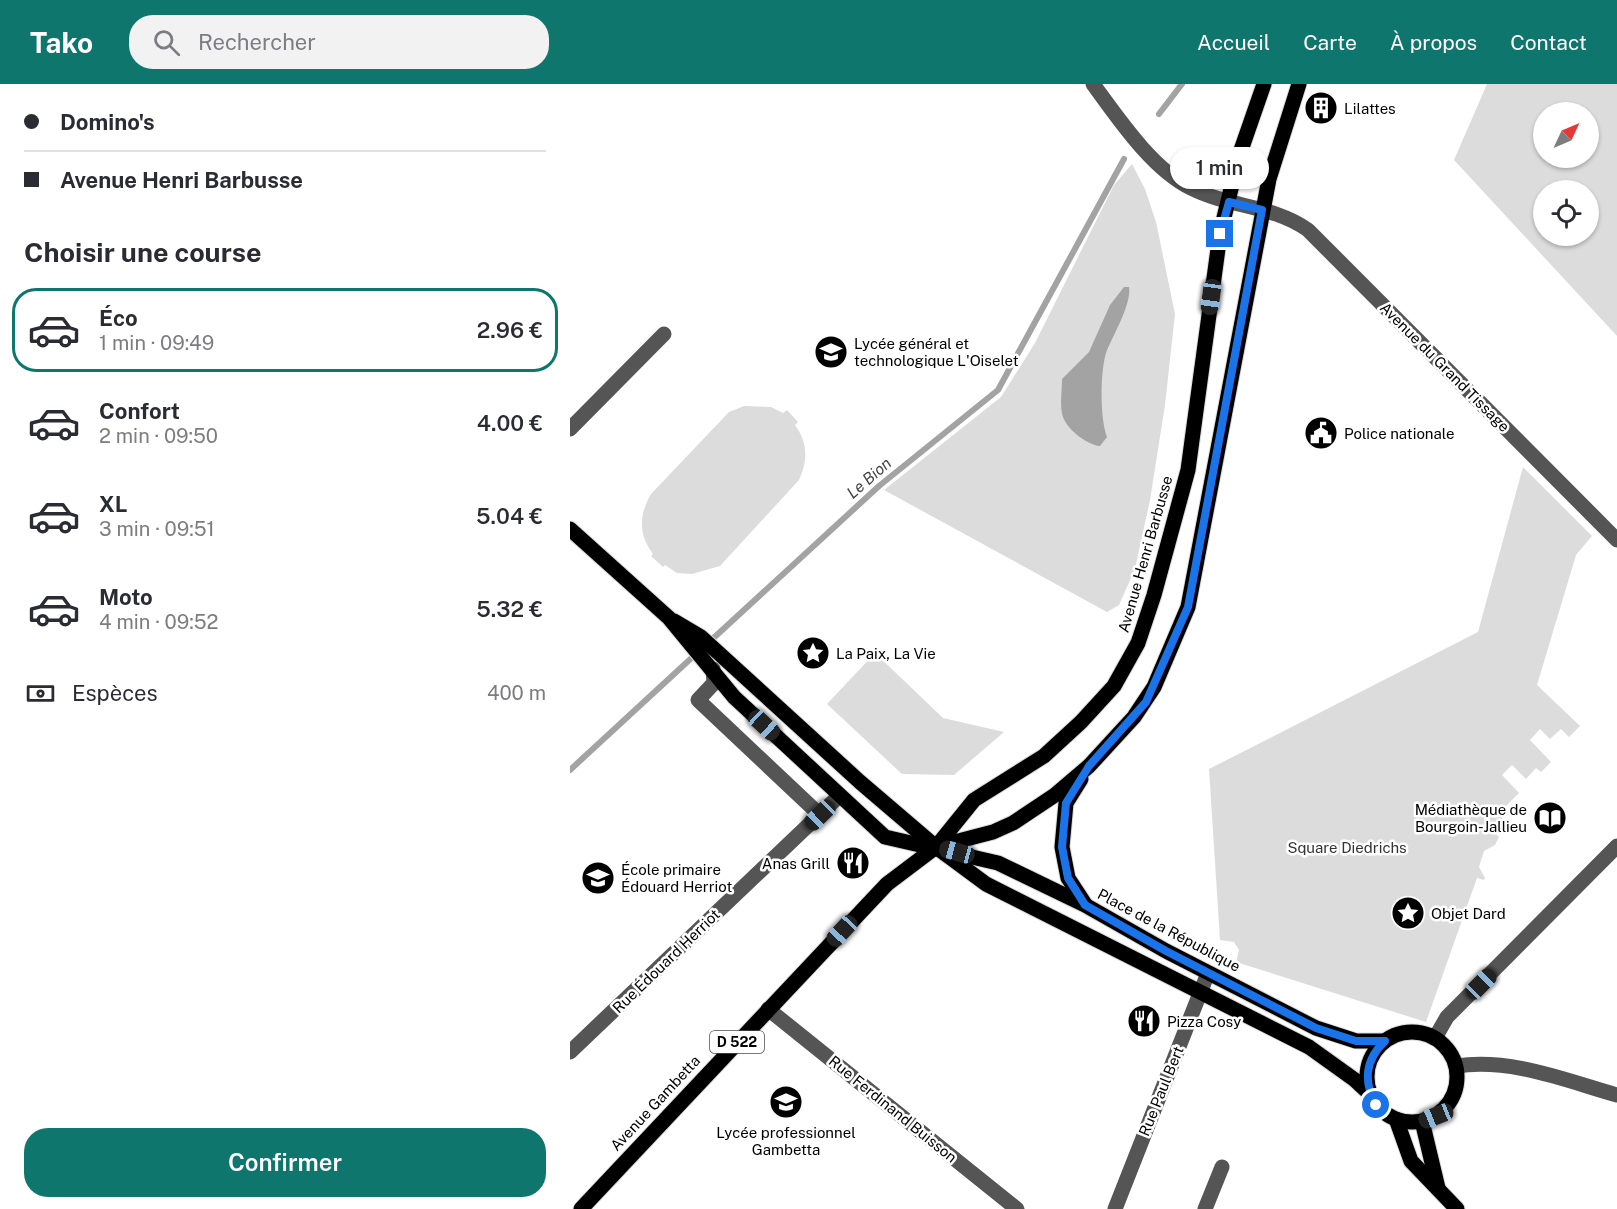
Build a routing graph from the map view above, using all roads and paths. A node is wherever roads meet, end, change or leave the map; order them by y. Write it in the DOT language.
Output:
graph roads {
  1 [pos="1094,84"];
  2 [pos="1264,84"];
  3 [pos="1299,84"];
  4 [pos="1229,202"];
  5 [pos="1262,210"];
  6 [pos="664,334"];
  7 [pos="570,429"];
  8 [pos="570,529"];
  9 [pos="1617,540"];
  10 [pos="719,664"];
  11 [pos="1089,766"];
  12 [pos="839,796"];
  13 [pos="820,815"];
  14 [pos="1617,846"];
  15 [pos="936,847"];
  16 [pos="1085,905"];
  17 [pos="1208,973"];
  18 [pos="1201,993"];
  19 [pos="768,1009"];
  20 [pos="1436,1038"];
  21 [pos="1385,1041"];
  22 [pos="570,1052"];
  23 [pos="1456,1066"];
  24 [pos="1370,1094"];
  25 [pos="1617,1095"];
  26 [pos="1396,1119"];
  27 [pos="1422,1121"];
  28 [pos="1222,1167"];
  29 [pos="1438,1191"];
  30 [pos="581,1209"];
  31 [pos="1017,1209"];
  32 [pos="1115,1209"];
  33 [pos="1205,1209"];
  34 [pos="1457,1209"];
  1 -- 4 [label="street, Avenue du Grand Tissage"];
  2 -- 4 [label="main road, Avenue Henri Barbusse / D 522"];
  3 -- 5 [label="main road, D 522"];
  4 -- 5 [label="street, Avenue du Grand Tissage"];
  4 -- 15 [label="main road, Avenue Henri Barbusse / D 522"];
  5 -- 9 [label="street, Avenue du Grand Tissage"];
  5 -- 11 [label="main road, D 522"];
  6 -- 7 [label="street"];
  8 -- 10 [label="main road"];
  10 -- 12 [label="main road, Place de la République"];
  10 -- 13 [label="street"];
  10 -- 15 [label="main road, Place de la République"];
  11 -- 15 [label="main road, D 522"];
  11 -- 16 [label="main road"];
  12 -- 13 [label="street, Rue Édouard Herriot"];
  12 -- 15 [label="main road, Place de la République"];
  13 -- 22 [label="street, Rue Édouard Herriot"];
  14 -- 20 [label="street"];
  15 -- 16 [label="main road, Place de la République"];
  15 -- 18 [label="main road, Place de la République"];
  15 -- 19 [label="main road, Avenue Gambetta / D 522"];
  16 -- 17 [label="main road, Place de la République"];
  17 -- 18 [label="street, Rue Paul Bert"];
  17 -- 21 [label="main road, Place de la République"];
  18 -- 24 [label="main road, Place de la République"];
  18 -- 32 [label="street, Rue Paul Bert"];
  19 -- 30 [label="main road, Avenue Gambetta / D 522"];
  19 -- 31 [label="street, Rue Ferdinand Buisson"];
  20 -- 21 [label="main road"];
  20 -- 23 [label="main road"];
  21 -- 24 [label="main road"];
  23 -- 25 [label="street"];
  23 -- 27 [label="main road"];
  24 -- 26 [label="main road"];
  26 -- 27 [label="main road"];
  26 -- 29 [label="main road"];
  27 -- 29 [label="main road"];
  28 -- 33 [label="street"];
  29 -- 34 [label="main road"];
}
